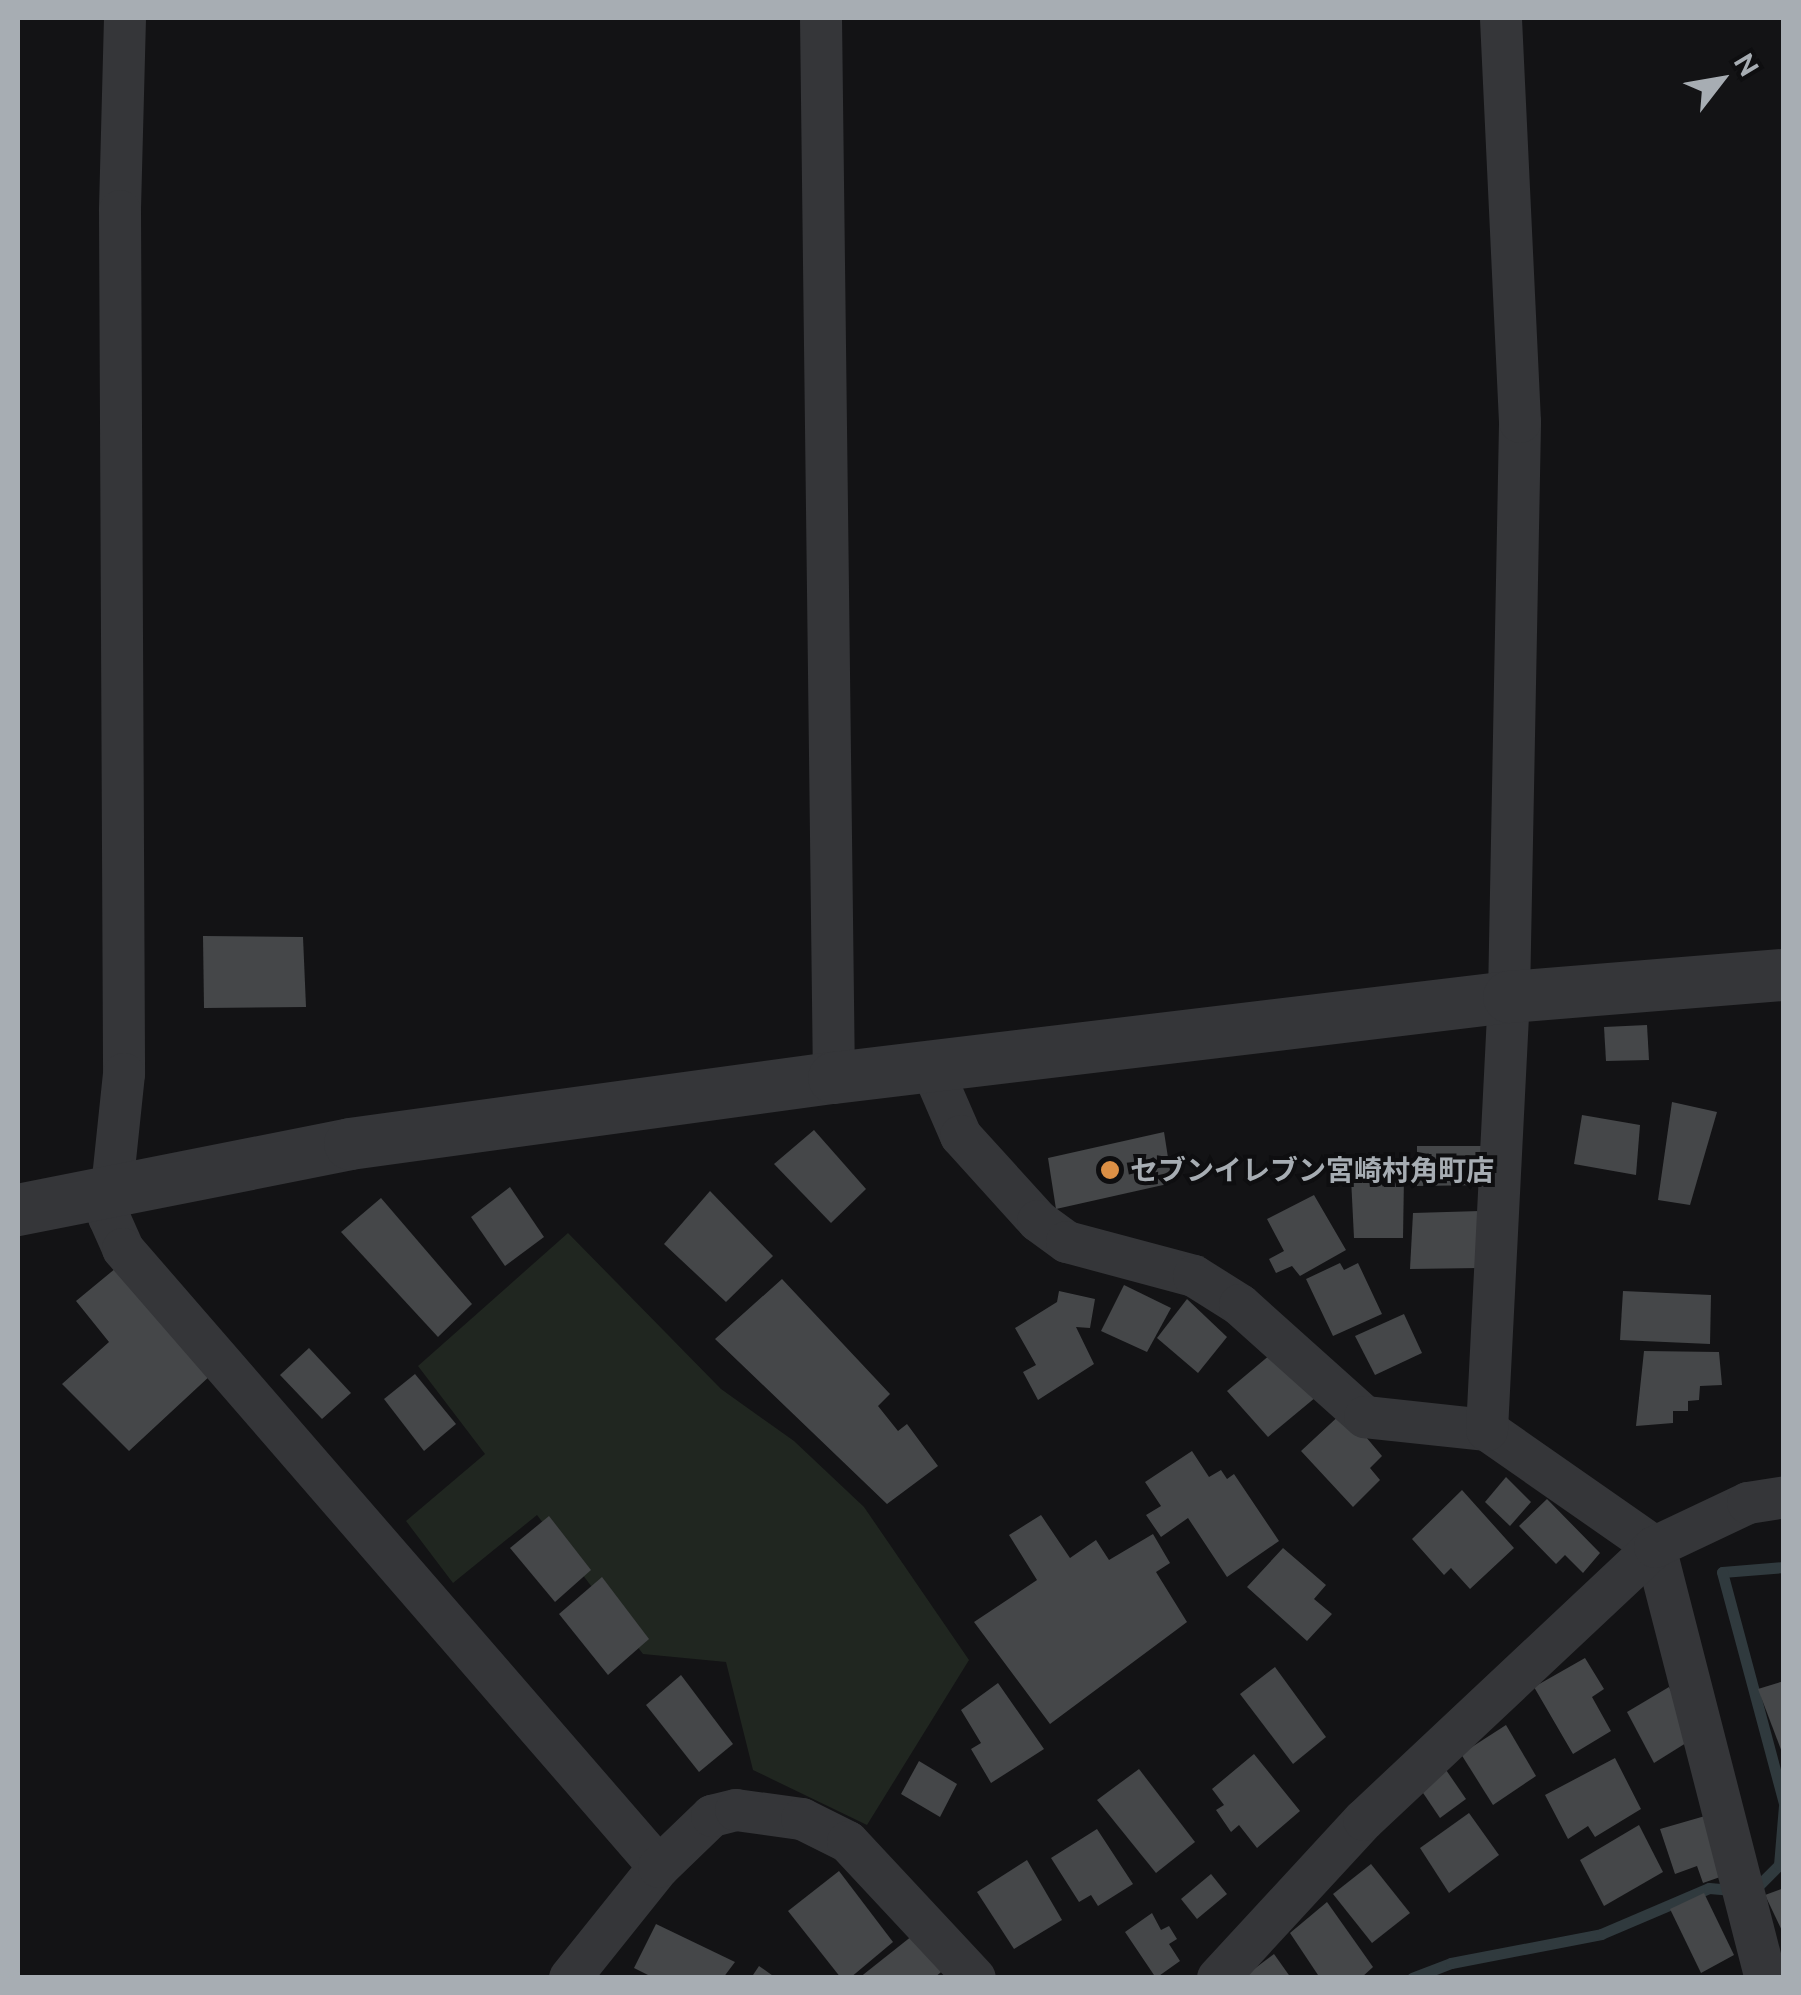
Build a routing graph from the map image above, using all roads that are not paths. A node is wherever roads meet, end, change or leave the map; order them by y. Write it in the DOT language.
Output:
graph roads {
  1 [pos="125,18"];
  2 [pos="821,18"];
  3 [pos="1501,18"];
  4 [pos="1784,975"];
  5 [pos="1509,998"];
  6 [pos="932,1067"];
  7 [pos="834,1078"];
  8 [pos="110,1186"];
  9 [pos="18,1210"];
  10 [pos="1487,1430"];
  11 [pos="1784,1496"];
  12 [pos="1655,1547"];
  13 [pos="658,1867"];
  14 [pos="570,1978"];
  15 [pos="975,1978"];
  16 [pos="1218,1978"];
  17 [pos="1766,1978"];
  1 -- 8 [label="street"];
  2 -- 7 [label="street"];
  3 -- 5 [label="street"];
  4 -- 5 [label="street"];
  5 -- 6 [label="street"];
  5 -- 10 [label="street"];
  6 -- 7 [label="street"];
  6 -- 10 [label="street"];
  7 -- 8 [label="street"];
  8 -- 9 [label="street"];
  8 -- 13 [label="street"];
  10 -- 12 [label="street"];
  11 -- 12 [label="street"];
  12 -- 16 [label="street"];
  12 -- 17 [label="street"];
  13 -- 14 [label="street"];
  13 -- 15 [label="street"];
}
